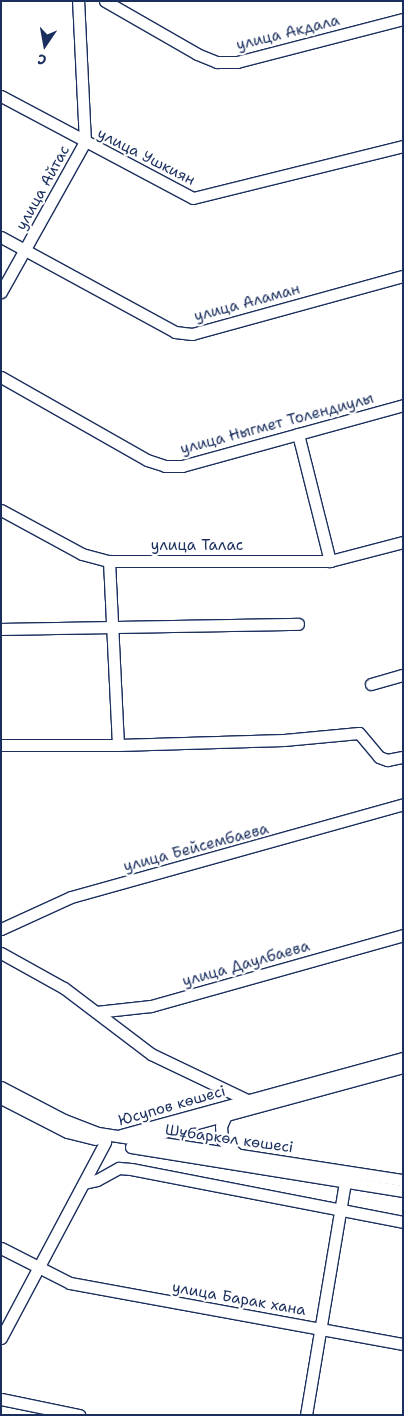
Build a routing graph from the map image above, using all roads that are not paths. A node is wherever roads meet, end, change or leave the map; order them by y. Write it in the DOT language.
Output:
graph roads {
  1 [pos="78,1"];
  2 [pos="105,1"];
  3 [pos="403,19"];
  4 [pos="1,96"];
  5 [pos="85,142"];
  6 [pos="403,146"];
  7 [pos="1,237"];
  8 [pos="25,250"];
  9 [pos="403,276"];
  10 [pos="1,292"];
  11 [pos="1,377"];
  12 [pos="403,405"];
  13 [pos="298,434"];
  14 [pos="1,510"];
  15 [pos="403,542"];
  16 [pos="109,561"];
  17 [pos="330,561"];
  18 [pos="298,624"];
  19 [pos="1,629"];
  20 [pos="111,629"];
  21 [pos="403,675"];
  22 [pos="371,684"];
  23 [pos="1,744"];
  24 [pos="118,745"];
  25 [pos="403,757"];
  26 [pos="403,804"];
  27 [pos="1,929"];
  28 [pos="403,935"];
  29 [pos="1,953"];
  30 [pos="96,1012"];
  31 [pos="403,1058"];
  32 [pos="403,1067"];
  33 [pos="1,1087"];
  34 [pos="1,1098"];
  35 [pos="247,1100"];
  36 [pos="226,1115"];
  37 [pos="110,1139"];
  38 [pos="247,1157"];
  39 [pos="346,1177"];
  40 [pos="403,1180"];
  41 [pos="84,1183"];
  42 [pos="403,1191"];
  43 [pos="340,1212"];
  44 [pos="403,1222"];
  45 [pos="1,1248"];
  46 [pos="40,1270"];
  47 [pos="321,1329"];
  48 [pos="1,1338"];
  49 [pos="403,1344"];
  50 [pos="1,1399"];
  51 [pos="79,1415"];
  52 [pos="306,1415"];
  1 -- 5 [label="street, улица Айтас"];
  2 -- 3 [label="street, улица Акдала"];
  4 -- 5 [label="street, улица Ушкиян"];
  5 -- 6 [label="street, улица Ушкиян"];
  5 -- 8 [label="street, улица Айтас"];
  7 -- 8 [label="street, улица Аламан"];
  8 -- 9 [label="street, улица Аламан"];
  8 -- 10 [label="street, улица Айтас"];
  11 -- 13 [label="street, улица Ныгмет Толендиулы"];
  12 -- 13 [label="street, улица Ныгмет Толендиулы"];
  13 -- 17 [label="street"];
  14 -- 16 [label="street, улица Талас"];
  15 -- 17 [label="street, улица Талас"];
  16 -- 17 [label="street, улица Талас"];
  16 -- 20 [label="street"];
  18 -- 20 [label="street"];
  19 -- 20 [label="street"];
  20 -- 24 [label="street"];
  21 -- 22 [label="street"];
  23 -- 24 [label="street"];
  24 -- 25 [label="street"];
  26 -- 27 [label="street, улица Бейсембаева"];
  28 -- 30 [label="street, улица Даулбаева"];
  29 -- 30 [label="street"];
  30 -- 35 [label="street"];
  31 -- 35 [label="street, Юсупов көшесі"];
  32 -- 36 [label="street, Юсупов көшесі"];
  33 -- 37 [label="street, Шұбаркөл көшесі"];
  34 -- 37 [label="street, Шұбаркөл көшесі"];
  35 -- 37 [label="street, Юсупов көшесі"];
  36 -- 37 [label="street, Юсупов көшесі"];
  36 -- 38 [label="street"];
  37 -- 38 [label="street, Шұбаркөл көшесі"];
  37 -- 39 [label="street, Шұбаркөл көшесі"];
  37 -- 41 [label="street"];
  38 -- 39 [label="street, Шұбаркөл көшесі"];
  39 -- 40 [label="street, Шұбаркөл көшесі"];
  39 -- 42 [label="street, Шұбаркөл көшесі"];
  39 -- 43 [label="street"];
  41 -- 43 [label="street"];
  41 -- 46 [label="street"];
  43 -- 44 [label="street"];
  43 -- 47 [label="street"];
  45 -- 46 [label="street, улица Барак хана"];
  46 -- 47 [label="street, улица Барак хана"];
  46 -- 48 [label="street"];
  47 -- 49 [label="street, улица Барак хана"];
  47 -- 52 [label="street"];
  50 -- 51 [label="street"];
}
